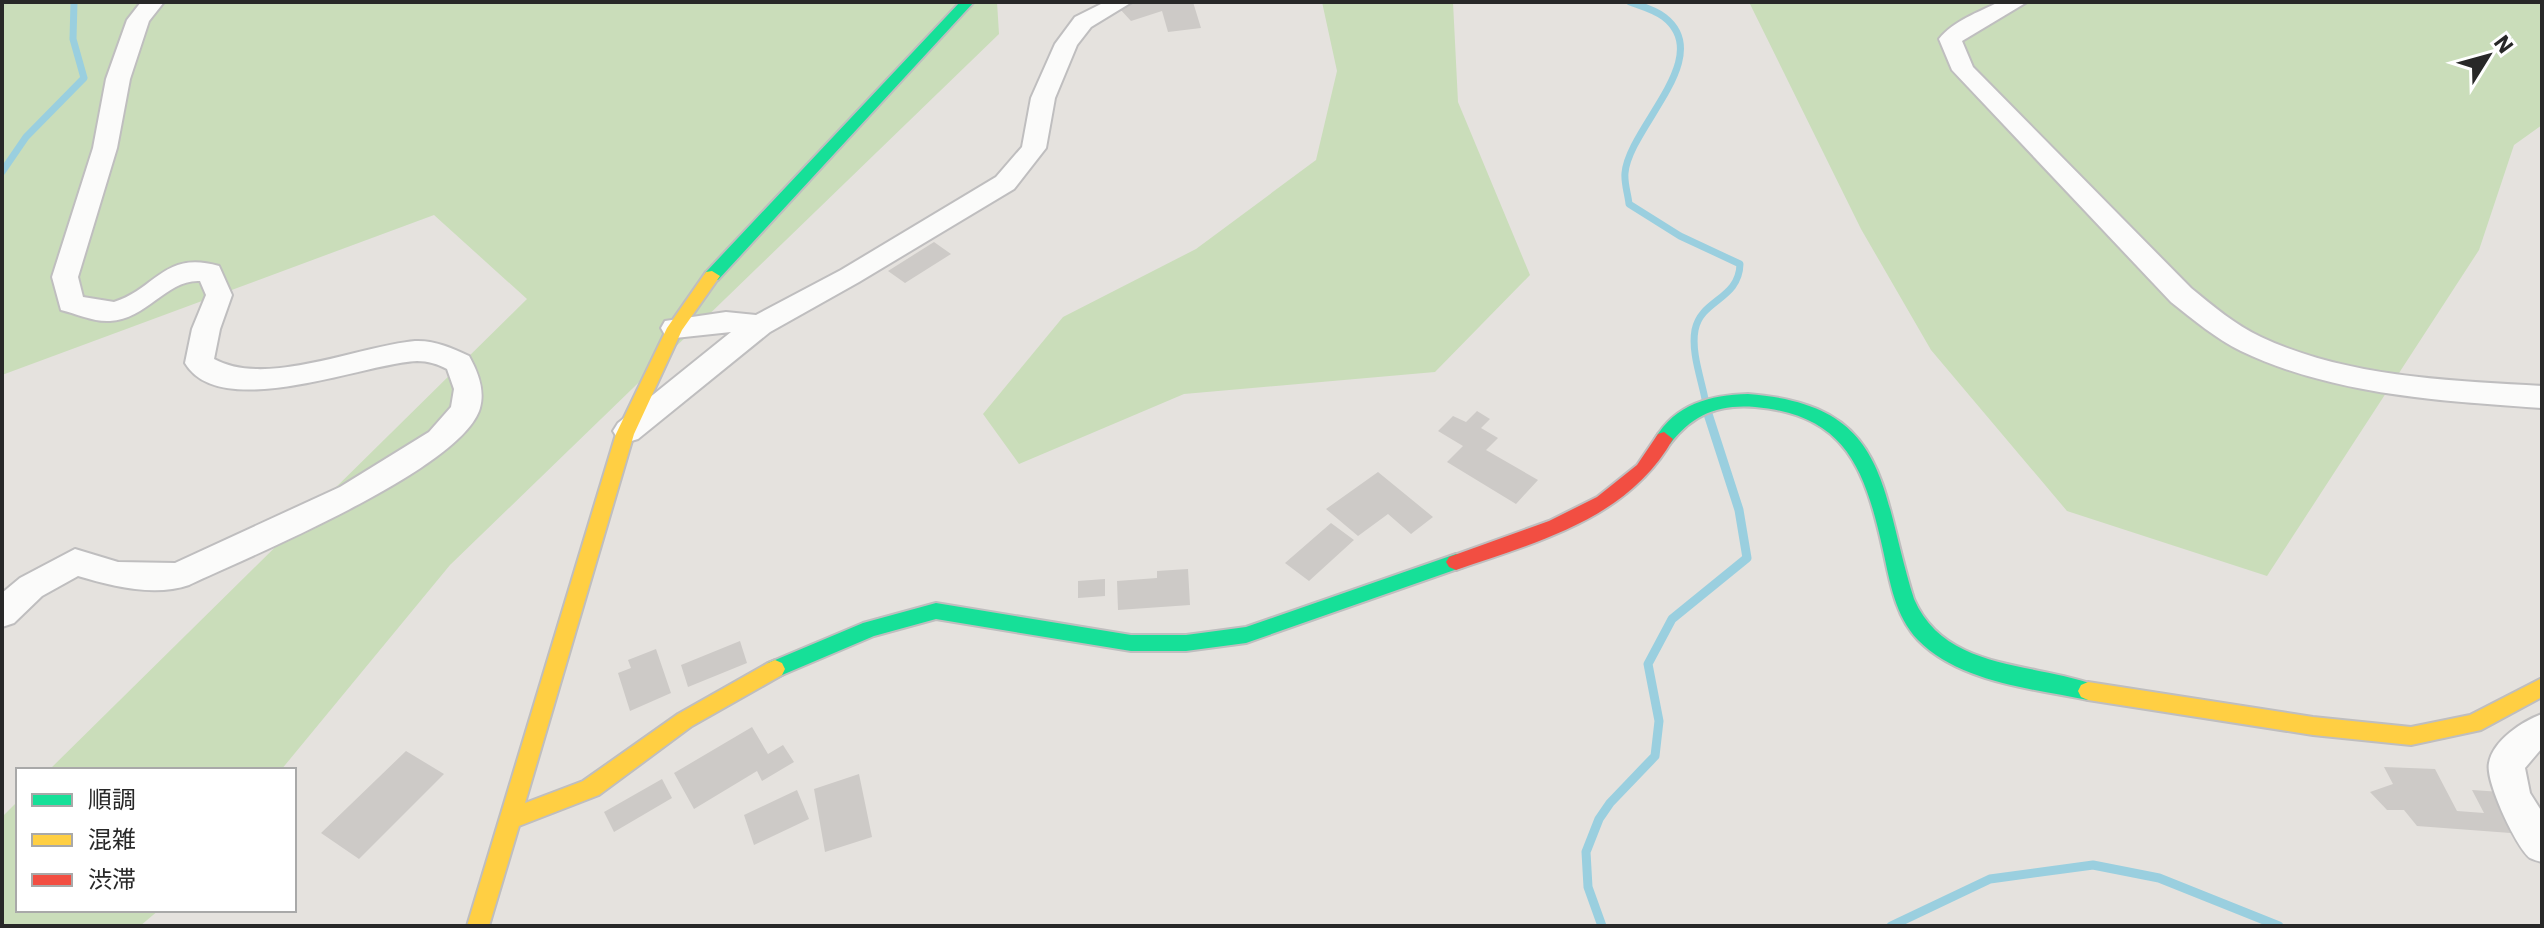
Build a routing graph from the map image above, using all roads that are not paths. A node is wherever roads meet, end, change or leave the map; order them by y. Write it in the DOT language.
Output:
graph roads {
  1 [pos="153,2"];
  2 [pos="967,2"];
  3 [pos="1121,2"];
  4 [pos="2016,2"];
  5 [pos="760,325"];
  6 [pos="675,328"];
  7 [pos="2542,397"];
  8 [pos="625,434"];
  9 [pos="2,613"];
  10 [pos="2542,687"];
  11 [pos="2542,729"];
  12 [pos="511,819"];
  13 [pos="2542,845"];
  14 [pos="478,926"];
  1 -- 9 [label="street"];
  2 -- 6 [label="street"];
  3 -- 5 [label="street"];
  4 -- 7 [label="street"];
  5 -- 6 [label="street"];
  5 -- 8 [label="street"];
  6 -- 8 [label="street"];
  8 -- 12 [label="street"];
  10 -- 12 [label="street"];
  11 -- 13 [label="street"];
  12 -- 14 [label="street"];
}
